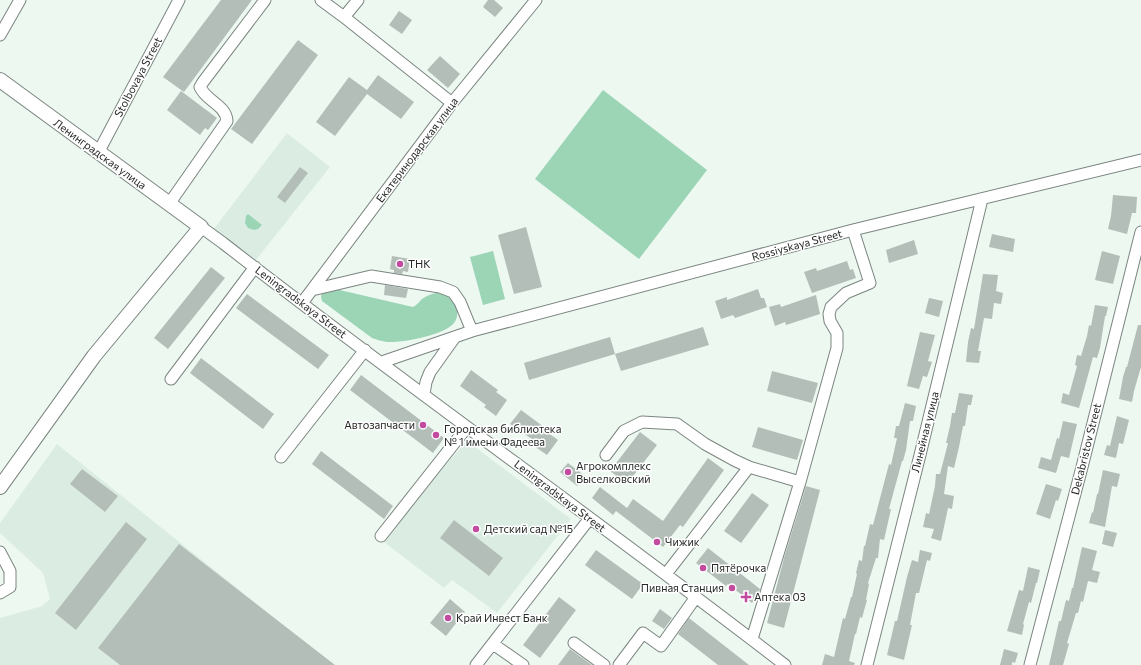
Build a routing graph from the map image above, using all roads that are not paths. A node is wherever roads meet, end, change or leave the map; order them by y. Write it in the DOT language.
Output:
graph roads {
  1 [pos="20,0"];
  2 [pos="179,0"];
  3 [pos="265,0"];
  4 [pos="321,0"];
  5 [pos="358,0"];
  6 [pos="536,0"];
  7 [pos="344,17"];
  8 [pos="0,35"];
  9 [pos="0,80"];
  10 [pos="452,103"];
  11 [pos="98,153"];
  12 [pos="1141,160"];
  13 [pos="982,199"];
  14 [pos="168,204"];
  15 [pos="200,227"];
  16 [pos="853,230"];
  17 [pos="1141,232"];
  18 [pos="255,267"];
  19 [pos="312,290"];
  20 [pos="302,303"];
  21 [pos="472,331"];
  22 [pos="455,337"];
  23 [pos="365,350"];
  24 [pos="382,362"];
  25 [pos="171,379"];
  26 [pos="424,394"];
  27 [pos="467,427"];
  28 [pos="606,455"];
  29 [pos="281,457"];
  30 [pos="749,467"];
  31 [pos="800,482"];
  32 [pos="0,487"];
  33 [pos="590,518"];
  34 [pos="381,536"];
  35 [pos="0,552"];
  36 [pos="666,574"];
  37 [pos="0,593"];
  38 [pos="696,597"];
  39 [pos="752,639"];
  40 [pos="574,642"];
  41 [pos="492,644"];
  42 [pos="476,665"];
  43 [pos="523,665"];
  44 [pos="604,665"];
  45 [pos="619,665"];
  46 [pos="785,665"];
  47 [pos="867,665"];
  48 [pos="1030,665"];
  1 -- 8 [label="street"];
  2 -- 11 [label="street, Stolbovaya Street"];
  3 -- 14 [label="street"];
  4 -- 7 [label="street"];
  5 -- 7 [label="street"];
  6 -- 10 [label="street, Екатеринодарская улица"];
  7 -- 10 [label="street"];
  9 -- 11 [label="main road, Ленинградская улица"];
  10 -- 19 [label="street, Екатеринодарская улица"];
  11 -- 14 [label="main road, Ленинградская улица"];
  12 -- 13 [label="street, Rossiyskaya Street"];
  13 -- 16 [label="street, Rossiyskaya Street"];
  13 -- 47 [label="street, Линейная улица"];
  14 -- 15 [label="main road, Ленинградская улица"];
  15 -- 18 [label="street, Leningradskaya Street"];
  15 -- 32 [label="main road"];
  16 -- 21 [label="street, Rossiyskaya Street"];
  16 -- 31 [label="street"];
  17 -- 48 [label="street, Dekabristov Street"];
  18 -- 20 [label="street, Leningradskaya Street"];
  18 -- 25 [label="street"];
  19 -- 20 [label="street, Екатеринодарская улица"];
  19 -- 21 [label="street"];
  20 -- 23 [label="street, Leningradskaya Street"];
  21 -- 22 [label="street, Rossiyskaya Street"];
  22 -- 24 [label="street, Rossiyskaya Street"];
  22 -- 26 [label="street"];
  23 -- 24 [label="street, Leningradskaya Street"];
  23 -- 29 [label="street"];
  24 -- 26 [label="street, Leningradskaya Street"];
  26 -- 27 [label="street, Leningradskaya Street"];
  27 -- 33 [label="street, Leningradskaya Street"];
  27 -- 34 [label="street"];
  28 -- 30 [label="street"];
  30 -- 31 [label="street"];
  30 -- 36 [label="street"];
  31 -- 39 [label="street"];
  33 -- 36 [label="street, Leningradskaya Street"];
  33 -- 41 [label="street"];
  35 -- 37 [label="street"];
  36 -- 38 [label="street, Leningradskaya Street"];
  38 -- 39 [label="street, Leningradskaya Street"];
  38 -- 45 [label="street"];
  39 -- 46 [label="street, Leningradskaya Street"];
  40 -- 44 [label="street"];
  41 -- 42 [label="street"];
  41 -- 43 [label="street"];
}
